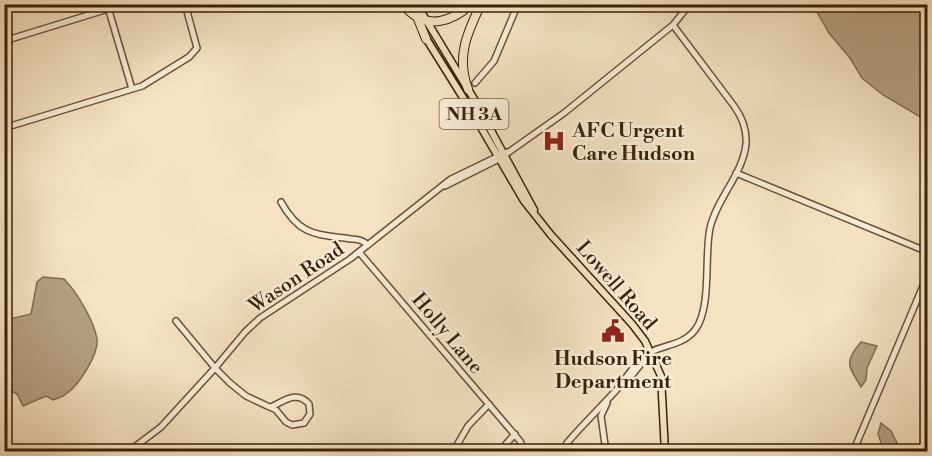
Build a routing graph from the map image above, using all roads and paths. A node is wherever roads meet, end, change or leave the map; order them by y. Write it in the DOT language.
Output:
graph roads {
  1 [pos="185,4"];
  2 [pos="416,4"];
  3 [pos="471,4"];
  4 [pos="481,4"];
  5 [pos="518,4"];
  6 [pos="690,4"];
  7 [pos="107,7"];
  8 [pos="406,8"];
  9 [pos="422,20"];
  10 [pos="672,25"];
  11 [pos="426,39"];
  12 [pos="4,41"];
  13 [pos="475,83"];
  14 [pos="132,89"];
  15 [pos="468,89"];
  16 [pos="4,128"];
  17 [pos="502,154"];
  18 [pos="736,173"];
  19 [pos="281,201"];
  20 [pos="368,244"];
  21 [pos="359,252"];
  22 [pos="927,252"];
  23 [pos="927,274"];
  24 [pos="176,321"];
  25 [pos="651,352"];
  26 [pos="215,368"];
  27 [pos="489,404"];
  28 [pos="271,407"];
  29 [pos="596,411"];
  30 [pos="601,416"];
  31 [pos="514,434"];
  32 [pos="128,452"];
  33 [pos="453,452"];
  34 [pos="508,452"];
  35 [pos="520,452"];
  36 [pos="562,452"];
  37 [pos="606,452"];
  38 [pos="665,452"];
  39 [pos="853,452"];
  1 -- 14 [label="street"];
  2 -- 9 [label="highway"];
  3 -- 9 [label="highway"];
  4 -- 15 [label="highway"];
  5 -- 13 [label="street"];
  6 -- 10 [label="street, Wason Road"];
  7 -- 12 [label="street"];
  7 -- 14 [label="street"];
  8 -- 9 [label="highway"];
  8 -- 11 [label="main road, Lowell Road / NH 3A"];
  9 -- 11 [label="highway"];
  9 -- 15 [label="main road, Lowell Road / NH 3A"];
  10 -- 17 [label="street, Wason Road"];
  10 -- 18 [label="street"];
  11 -- 17 [label="main road, Lowell Road / NH 3A"];
  14 -- 16 [label="street"];
  15 -- 17 [label="main road, Lowell Road / NH 3A"];
  17 -- 20 [label="street, Wason Road"];
  17 -- 25 [label="main road, Lowell Road / NH 3A"];
  18 -- 22 [label="street"];
  18 -- 25 [label="street"];
  19 -- 20 [label="street"];
  20 -- 21 [label="street, Wason Road"];
  21 -- 26 [label="street, Wason Road"];
  21 -- 27 [label="street, Holly Lane"];
  23 -- 39 [label="street"];
  24 -- 26 [label="street"];
  25 -- 29 [label="street"];
  25 -- 30 [label="street"];
  25 -- 38 [label="main road, Lowell Road / NH 3A"];
  26 -- 28 [label="street"];
  26 -- 32 [label="street, Wason Road"];
  27 -- 31 [label="street, Holly Lane"];
  27 -- 33 [label="street"];
  28 -- 28 [label="street"];
  29 -- 30 [label="street"];
  29 -- 36 [label="street"];
  30 -- 37 [label="street"];
  31 -- 34 [label="street"];
  31 -- 35 [label="street, Holly Lane"];
}
